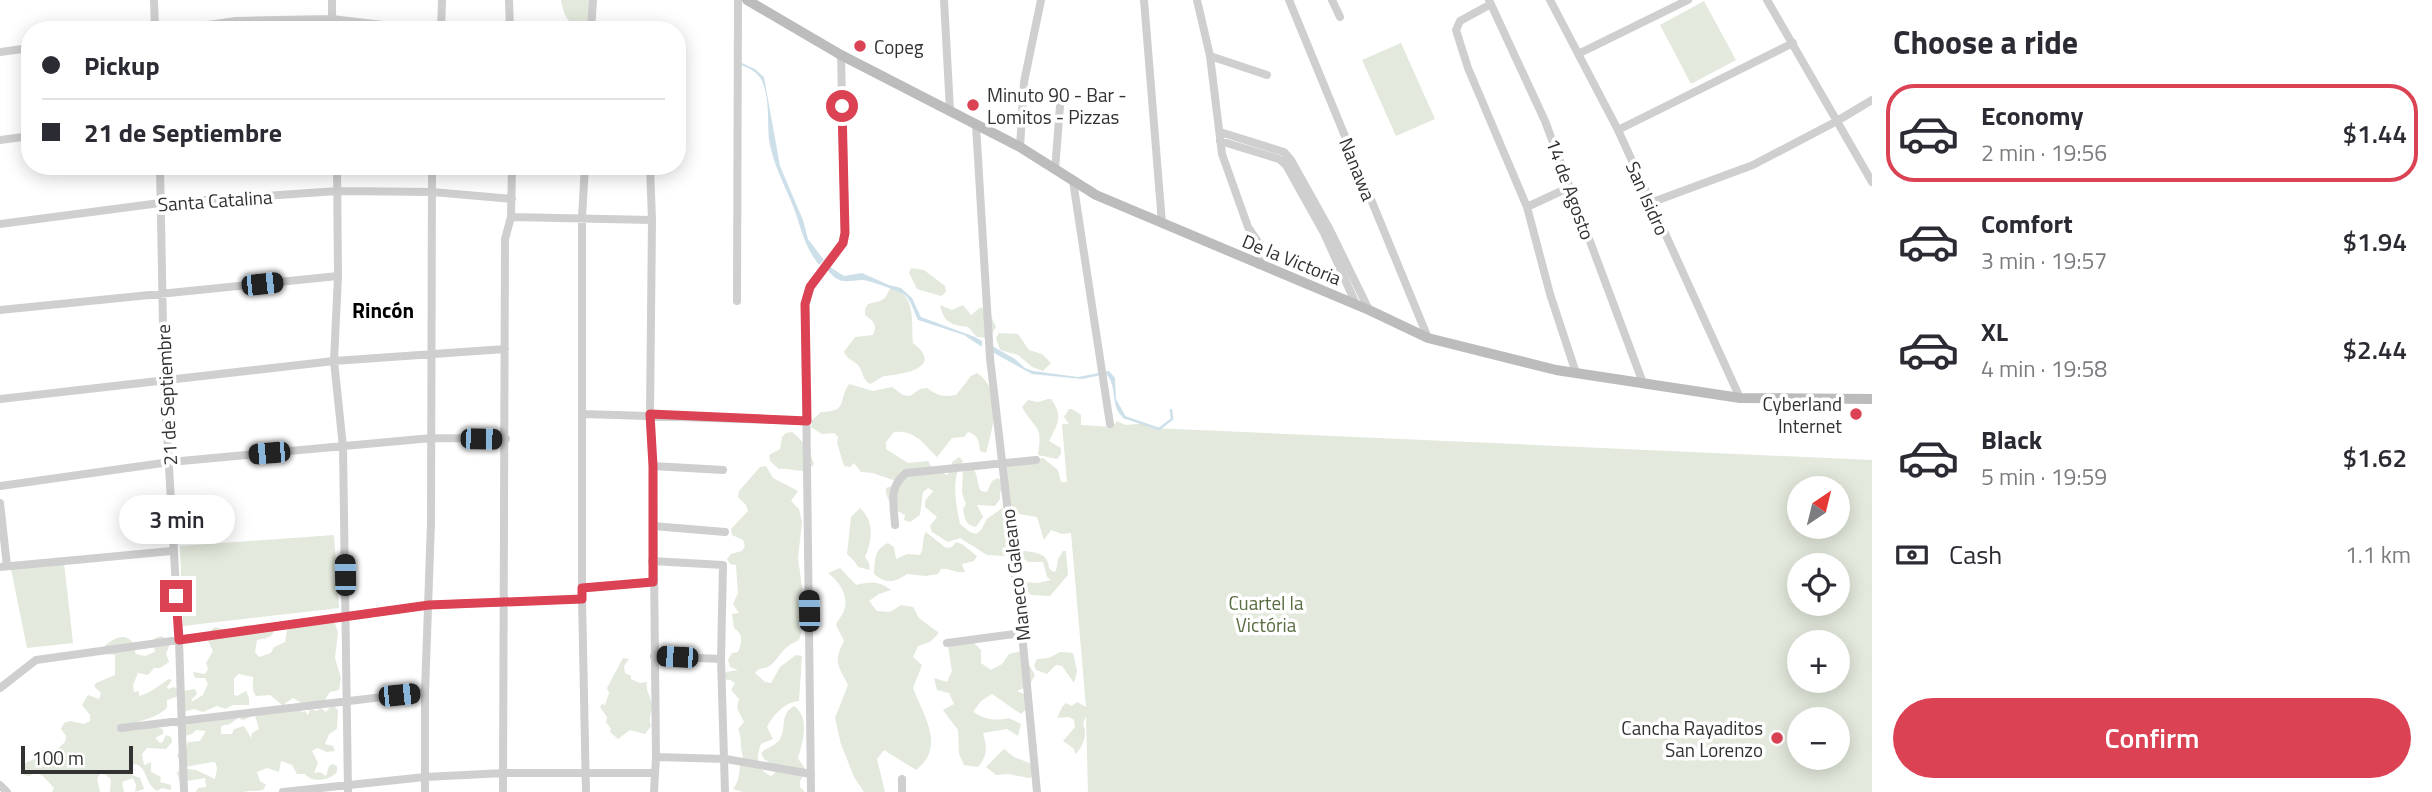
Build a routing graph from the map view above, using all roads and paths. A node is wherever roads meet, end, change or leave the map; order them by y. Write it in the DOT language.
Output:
graph roads {
  1 [pos="154,0"];
  2 [pos="332,0"];
  3 [pos="442,0"];
  4 [pos="509,0"];
  5 [pos="593,0"];
  6 [pos="738,0"];
  7 [pos="944,0"];
  8 [pos="1041,0"];
  9 [pos="1144,0"];
  10 [pos="1197,0"];
  11 [pos="1289,0"];
  12 [pos="1332,0"];
  13 [pos="1550,0"];
  14 [pos="1688,0"];
  15 [pos="1767,0"];
  16 [pos="755,2"];
  17 [pos="1490,2"];
  18 [pos="1340,17"];
  19 [pos="332,19"];
  20 [pos="155,21"];
  21 [pos="236,21"];
  22 [pos="349,21"];
  23 [pos="441,21"];
  24 [pos="510,21"];
  25 [pos="592,21"];
  26 [pos="1793,43"];
  27 [pos="21,49"];
  28 [pos="0,52"];
  29 [pos="1578,54"];
  30 [pos="841,55"];
  31 [pos="1210,55"];
  32 [pos="1267,75"];
  33 [pos="1061,93"];
  34 [pos="1872,100"];
  35 [pos="950,110"];
  36 [pos="1837,121"];
  37 [pos="976,125"];
  38 [pos="1618,131"];
  39 [pos="1220,136"];
  40 [pos="21,137"];
  41 [pos="0,140"];
  42 [pos="1020,147"];
  43 [pos="1282,156"];
  44 [pos="1055,170"];
  45 [pos="160,175"];
  46 [pos="337,175"];
  47 [pos="432,175"];
  48 [pos="512,175"];
  49 [pos="584,175"];
  50 [pos="650,175"];
  51 [pos="1073,181"];
  52 [pos="1872,181"];
  53 [pos="1570,187"];
  54 [pos="338,191"];
  55 [pos="432,192"];
  56 [pos="512,199"];
  57 [pos="160,203"];
  58 [pos="1650,203"];
  59 [pos="1527,207"];
  60 [pos="511,217"];
  61 [pos="582,217"];
  62 [pos="652,220"];
  63 [pos="1162,223"];
  64 [pos="0,224"];
  65 [pos="1259,265"];
  66 [pos="338,276"];
  67 [pos="162,294"];
  68 [pos="737,301"];
  69 [pos="1356,304"];
  70 [pos="0,310"];
  71 [pos="1369,310"];
  72 [pos="1428,338"];
  73 [pos="505,349"];
  74 [pos="432,353"];
  75 [pos="334,360"];
  76 [pos="1576,373"];
  77 [pos="164,380"];
  78 [pos="1643,383"];
  79 [pos="0,398"];
  80 [pos="1740,398"];
  81 [pos="1872,399"];
  82 [pos="584,414"];
  83 [pos="650,414"];
  84 [pos="807,421"];
  85 [pos="1110,424"];
  86 [pos="432,438"];
  87 [pos="506,439"];
  88 [pos="343,447"];
  89 [pos="1036,460"];
  90 [pos="170,462"];
  91 [pos="1002,463"];
  92 [pos="653,466"];
  93 [pos="723,470"];
  94 [pos="0,486"];
  95 [pos="0,503"];
  96 [pos="895,524"];
  97 [pos="653,526"];
  98 [pos="725,532"];
  99 [pos="172,551"];
  100 [pos="652,561"];
  101 [pos="4,566"];
  102 [pos="653,582"];
  103 [pos="582,588"];
  104 [pos="582,599"];
  105 [pos="505,602"];
  106 [pos="429,605"];
  107 [pos="346,618"];
  108 [pos="1022,633"];
  109 [pos="179,640"];
  110 [pos="947,643"];
  111 [pos="654,656"];
  112 [pos="721,659"];
  113 [pos="0,688"];
  114 [pos="425,692"];
  115 [pos="346,701"];
  116 [pos="182,723"];
  117 [pos="121,729"];
  118 [pos="656,757"];
  119 [pos="726,759"];
  120 [pos="504,773"];
  121 [pos="654,773"];
  122 [pos="586,774"];
  123 [pos="811,774"];
  124 [pos="425,777"];
  125 [pos="902,779"];
  126 [pos="0,785"];
  127 [pos="348,789"];
  128 [pos="7,792"];
  129 [pos="184,792"];
  130 [pos="283,792"];
  131 [pos="425,792"];
  132 [pos="503,792"];
  133 [pos="586,792"];
  134 [pos="654,792"];
  135 [pos="725,792"];
  136 [pos="811,792"];
  137 [pos="902,792"];
  138 [pos="1037,792"];
  1 -- 20 [label="street"];
  2 -- 19 [label="street"];
  3 -- 23 [label="street"];
  4 -- 24 [label="street"];
  5 -- 25 [label="street"];
  6 -- 68 [label="street"];
  7 -- 35 [label="street"];
  8 -- 42 [label="street"];
  9 -- 63 [label="street"];
  10 -- 31 [label="street"];
  11 -- 72 [label="street, Nanawa"];
  12 -- 18 [label="street"];
  13 -- 29 [label="street, San Isidro"];
  14 -- 29 [label="street"];
  15 -- 26 [label="street"];
  16 -- 30 [label="main road, De la Victoria"];
  17 -- 53 [label="street, 14 de Agosto"];
  17 -- 59 [label="street"];
  19 -- 21 [label="street"];
  19 -- 22 [label="street"];
  26 -- 36 [label="street"];
  26 -- 38 [label="street"];
  27 -- 28 [label="street"];
  29 -- 38 [label="street, San Isidro"];
  30 -- 35 [label="main road, De la Victoria"];
  30 -- 84 [label="street"];
  31 -- 32 [label="street"];
  31 -- 39 [label="street"];
  33 -- 44 [label="street"];
  34 -- 36 [label="street"];
  35 -- 37 [label="main road, De la Victoria"];
  36 -- 52 [label="street"];
  36 -- 58 [label="street"];
  37 -- 42 [label="main road, De la Victoria"];
  37 -- 91 [label="street, Maneco Galeano"];
  38 -- 58 [label="street, San Isidro"];
  39 -- 43 [label="street"];
  39 -- 65 [label="street"];
  40 -- 41 [label="street"];
  42 -- 44 [label="main road, De la Victoria"];
  43 -- 69 [label="street"];
  43 -- 71 [label="street"];
  44 -- 51 [label="main road, De la Victoria"];
  45 -- 57 [label="street, 21 de Septiembre"];
  46 -- 54 [label="street"];
  47 -- 55 [label="street"];
  48 -- 56 [label="street"];
  49 -- 61 [label="street"];
  50 -- 62 [label="street"];
  51 -- 63 [label="main road, De la Victoria"];
  51 -- 85 [label="street"];
  53 -- 59 [label="street"];
  53 -- 78 [label="street, 14 de Agosto"];
  54 -- 55 [label="street, Santa Catalina"];
  54 -- 57 [label="street, Santa Catalina"];
  54 -- 66 [label="street"];
  55 -- 56 [label="street, Santa Catalina"];
  55 -- 74 [label="street"];
  56 -- 60 [label="street"];
  57 -- 64 [label="street, Santa Catalina"];
  57 -- 67 [label="street, 21 de Septiembre"];
  58 -- 80 [label="street, San Isidro"];
  59 -- 76 [label="street"];
  60 -- 61 [label="street"];
  60 -- 73 [label="street"];
  61 -- 62 [label="street"];
  61 -- 82 [label="street"];
  62 -- 83 [label="street"];
  63 -- 65 [label="main road, De la Victoria"];
  65 -- 69 [label="main road, De la Victoria"];
  66 -- 67 [label="street"];
  66 -- 75 [label="street"];
  67 -- 70 [label="street"];
  67 -- 77 [label="street, 21 de Septiembre"];
  69 -- 71 [label="main road, De la Victoria"];
  71 -- 72 [label="main road, De la Victoria"];
  72 -- 76 [label="main road, De la Victoria"];
  73 -- 74 [label="street"];
  73 -- 87 [label="street"];
  74 -- 75 [label="street"];
  74 -- 86 [label="street"];
  75 -- 77 [label="street"];
  75 -- 88 [label="street"];
  76 -- 78 [label="main road, De la Victoria"];
  77 -- 79 [label="street"];
  77 -- 90 [label="street, 21 de Septiembre"];
  78 -- 80 [label="main road, De la Victoria"];
  80 -- 81 [label="main road, De la Victoria"];
  82 -- 83 [label="street"];
  82 -- 103 [label="street"];
  83 -- 84 [label="street"];
  83 -- 92 [label="street"];
  84 -- 123 [label="street"];
  86 -- 87 [label="street"];
  86 -- 88 [label="street"];
  86 -- 106 [label="street"];
  87 -- 105 [label="street"];
  88 -- 90 [label="street"];
  88 -- 107 [label="street"];
  89 -- 91 [label="street"];
  90 -- 94 [label="street"];
  90 -- 99 [label="street, 21 de Septiembre"];
  91 -- 96 [label="street"];
  91 -- 108 [label="street, Maneco Galeano"];
  92 -- 93 [label="street"];
  92 -- 97 [label="street"];
  95 -- 101 [label="street"];
  97 -- 98 [label="street"];
  97 -- 100 [label="street"];
  99 -- 101 [label="street"];
  99 -- 109 [label="street, 21 de Septiembre"];
  100 -- 102 [label="street"];
  100 -- 112 [label="street"];
  102 -- 103 [label="street"];
  102 -- 111 [label="street"];
  103 -- 104 [label="street"];
  104 -- 105 [label="street"];
  104 -- 122 [label="street"];
  105 -- 106 [label="street"];
  105 -- 120 [label="street"];
  106 -- 107 [label="street"];
  106 -- 114 [label="street"];
  107 -- 109 [label="street"];
  107 -- 115 [label="street"];
  108 -- 110 [label="street"];
  108 -- 138 [label="street, Maneco Galeano"];
  109 -- 113 [label="street"];
  109 -- 116 [label="street, 21 de Septiembre"];
  111 -- 112 [label="street"];
  111 -- 118 [label="street"];
  112 -- 119 [label="street"];
  114 -- 115 [label="street"];
  114 -- 124 [label="street"];
  115 -- 116 [label="street"];
  115 -- 127 [label="street"];
  116 -- 117 [label="street"];
  116 -- 129 [label="street, 21 de Septiembre"];
  118 -- 119 [label="street"];
  118 -- 121 [label="street"];
  119 -- 123 [label="street"];
  119 -- 135 [label="street"];
  120 -- 122 [label="street"];
  120 -- 124 [label="street"];
  120 -- 132 [label="street"];
  121 -- 122 [label="street"];
  121 -- 134 [label="street"];
  122 -- 133 [label="street"];
  123 -- 136 [label="street"];
  124 -- 127 [label="street"];
  124 -- 131 [label="street"];
  125 -- 137 [label="street"];
  126 -- 128 [label="street"];
  127 -- 130 [label="street"];
}
